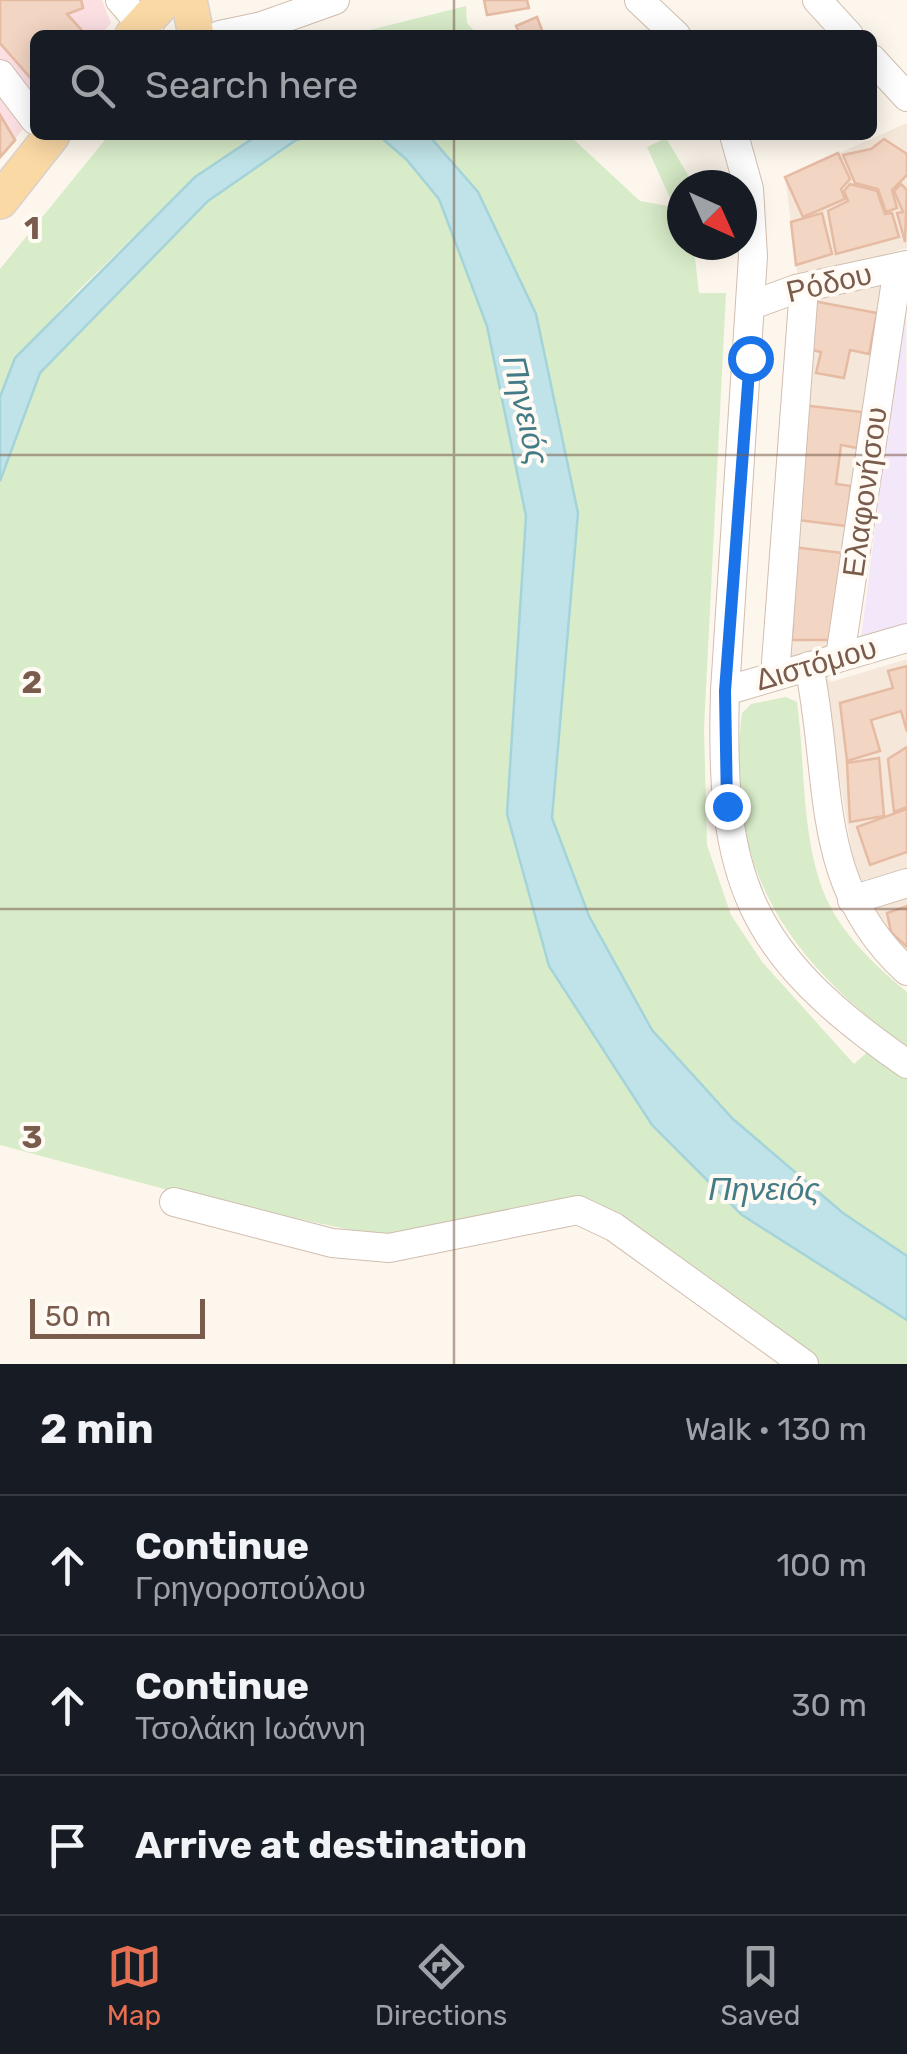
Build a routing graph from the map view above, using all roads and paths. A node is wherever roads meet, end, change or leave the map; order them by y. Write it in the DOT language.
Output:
graph roads {
  1 [pos="166,0"];
  2 [pos="188,0"];
  3 [pos="335,0"];
  4 [pos="639,0"];
  5 [pos="816,0"];
  6 [pos="140,19"];
  7 [pos="195,30"];
  8 [pos="242,30"];
  9 [pos="671,30"];
  10 [pos="844,30"];
  11 [pos="877,64"];
  12 [pos="0,74"];
  13 [pos="907,97"];
  14 [pos="30,113"];
  15 [pos="40,140"];
  16 [pos="735,140"];
  17 [pos="4,192"];
  18 [pos="902,266"];
  19 [pos="804,288"];
  20 [pos="752,305"];
  21 [pos="907,638"];
  22 [pos="840,657"];
  23 [pos="809,666"];
  24 [pos="775,676"];
  25 [pos="725,691"];
  26 [pos="907,882"];
  27 [pos="852,900"];
  28 [pos="907,971"];
  29 [pos="907,1064"];
  30 [pos="174,1202"];
  31 [pos="804,1364"];
  1 -- 6 [label="main road"];
  2 -- 7 [label="main road"];
  3 -- 8 [label="street"];
  4 -- 9 [label="street"];
  5 -- 10 [label="street"];
  11 -- 13 [label="street"];
  12 -- 14 [label="street"];
  15 -- 17 [label="main road"];
  16 -- 20 [label="street"];
  18 -- 19 [label="street, Ρόδου"];
  18 -- 22 [label="street, Ελαφονήσου"];
  19 -- 20 [label="street, Ρόδου"];
  19 -- 24 [label="street"];
  20 -- 25 [label="street"];
  21 -- 22 [label="street, Διστόμου"];
  22 -- 23 [label="street, Διστόμου"];
  23 -- 24 [label="street, Διστόμου"];
  23 -- 27 [label="street"];
  24 -- 25 [label="street, Διστόμου"];
  25 -- 29 [label="street"];
  26 -- 27 [label="street"];
  27 -- 28 [label="street"];
  30 -- 31 [label="street"];
}
